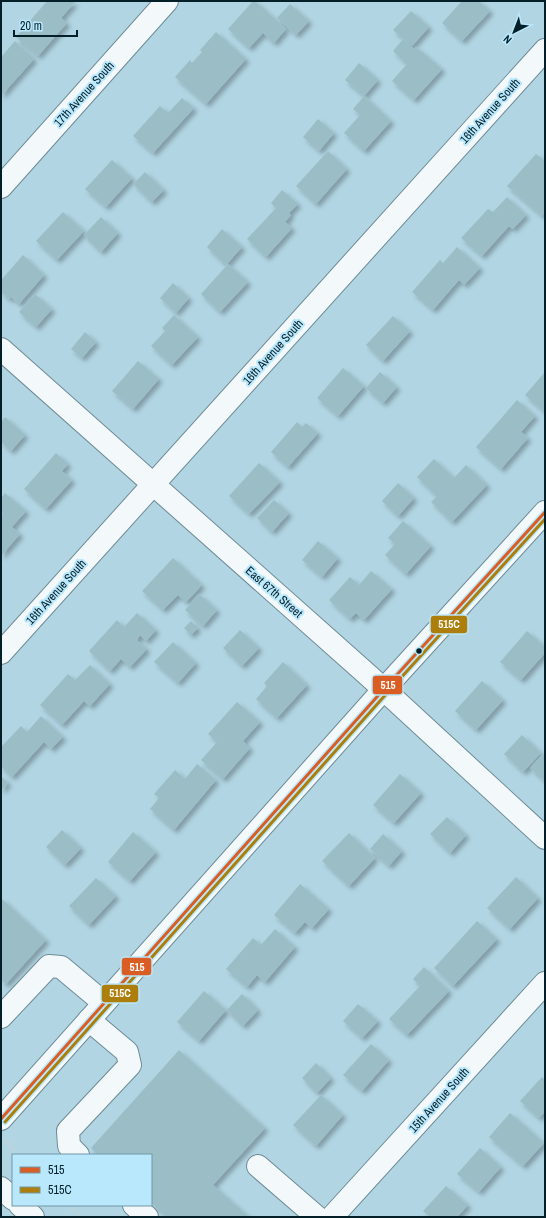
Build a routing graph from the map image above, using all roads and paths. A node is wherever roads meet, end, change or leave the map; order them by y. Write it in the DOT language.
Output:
graph roads {
  1 [pos="167,1"];
  2 [pos="545,50"];
  3 [pos="1,187"];
  4 [pos="1,349"];
  5 [pos="153,485"];
  6 [pos="545,512"];
  7 [pos="1,653"];
  8 [pos="384,689"];
  9 [pos="545,838"];
  10 [pos="545,983"];
  11 [pos="104,1003"];
  12 [pos="1,1017"];
  13 [pos="89,1020"];
  14 [pos="1,1119"];
  15 [pos="1,1137"];
  16 [pos="19,1154"];
  17 [pos="77,1154"];
  18 [pos="258,1166"];
  19 [pos="1,1188"];
  20 [pos="12,1198"];
  21 [pos="21,1206"];
  22 [pos="69,1206"];
  23 [pos="135,1206"];
  24 [pos="33,1217"];
  25 [pos="81,1217"];
  26 [pos="147,1217"];
  27 [pos="317,1217"];
  28 [pos="332,1217"];
  1 -- 3 [label="street, 17th Avenue South"];
  2 -- 5 [label="street, 16th Avenue South"];
  4 -- 5 [label="street, East 67th Street"];
  5 -- 7 [label="street, 16th Avenue South"];
  5 -- 8 [label="street, East 67th Street"];
  6 -- 8 [label="street"];
  8 -- 9 [label="street, East 67th Street"];
  8 -- 11 [label="street"];
  10 -- 28 [label="street, 15th Avenue South"];
  11 -- 12 [label="street"];
  11 -- 13 [label="street"];
  13 -- 14 [label="street"];
  13 -- 17 [label="street"];
  15 -- 16 [label="path"];
  18 -- 27 [label="street"];
  19 -- 20 [label="street"];
  21 -- 24 [label="street"];
  22 -- 25 [label="path"];
  23 -- 26 [label="street"];
}
